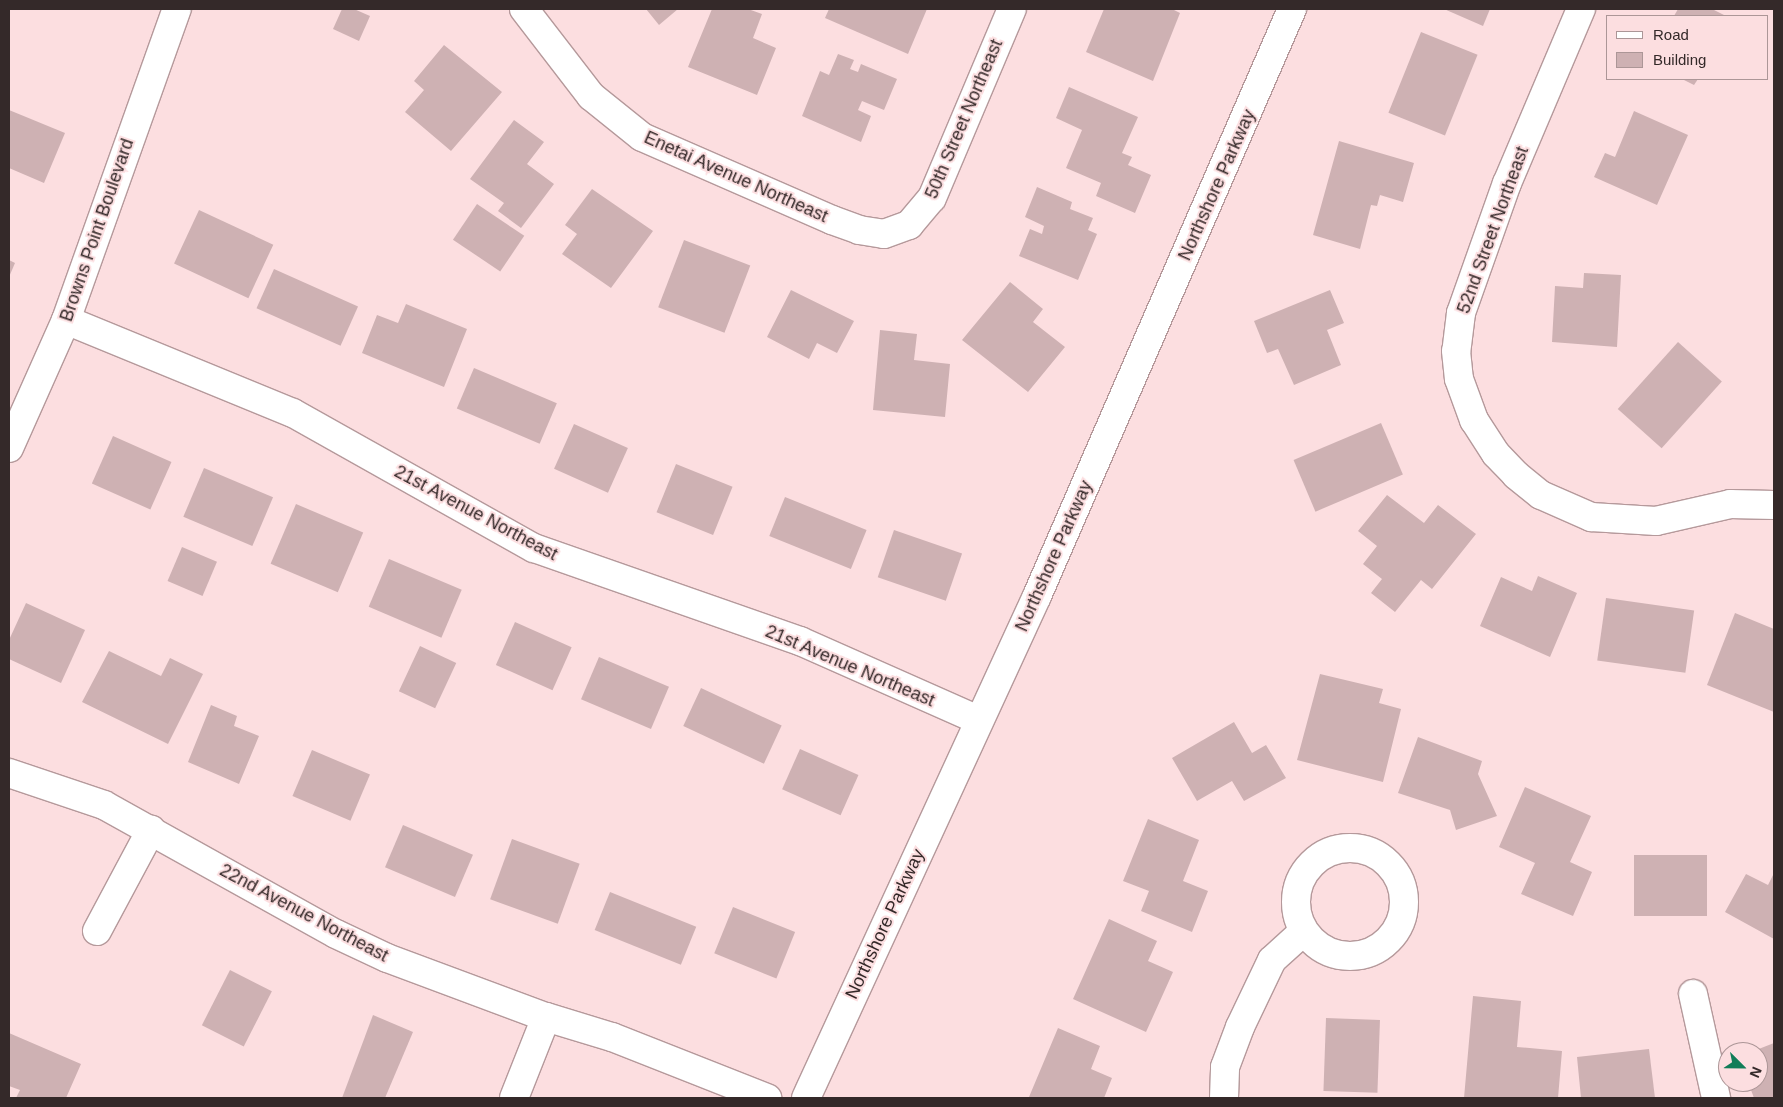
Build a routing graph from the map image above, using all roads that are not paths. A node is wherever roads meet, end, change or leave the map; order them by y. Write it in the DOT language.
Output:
graph roads {
  1 [pos="177,9"];
  2 [pos="524,9"];
  3 [pos="1012,9"];
  4 [pos="1292,9"];
  5 [pos="1581,9"];
  6 [pos="910,225"];
  7 [pos="66,320"];
  8 [pos="9,448"];
  9 [pos="1774,505"];
  10 [pos="978,720"];
  11 [pos="9,772"];
  12 [pos="151,830"];
  13 [pos="97,931"];
  14 [pos="1304,931"];
  15 [pos="1693,994"];
  16 [pos="546,1017"];
  17 [pos="514,1098"];
  18 [pos="767,1098"];
  19 [pos="806,1098"];
  20 [pos="1224,1098"];
  21 [pos="1716,1098"];
  1 -- 7 [label="street, Browns Point Boulevard"];
  2 -- 6 [label="street, Enetai Avenue Northeast"];
  3 -- 6 [label="street, 50th Street Northeast"];
  4 -- 10 [label="street, Northshore Parkway"];
  5 -- 9 [label="street, 52nd Street Northeast"];
  7 -- 8 [label="street, Browns Point Boulevard"];
  7 -- 10 [label="street, 21st Avenue Northeast"];
  10 -- 19 [label="street, Northshore Parkway"];
  11 -- 12 [label="street, 22nd Avenue Northeast"];
  12 -- 13 [label="street"];
  12 -- 16 [label="street, 22nd Avenue Northeast"];
  14 -- 20 [label="street"];
  15 -- 21 [label="street"];
  16 -- 17 [label="street"];
  16 -- 18 [label="street, 22nd Avenue Northeast"];
}
